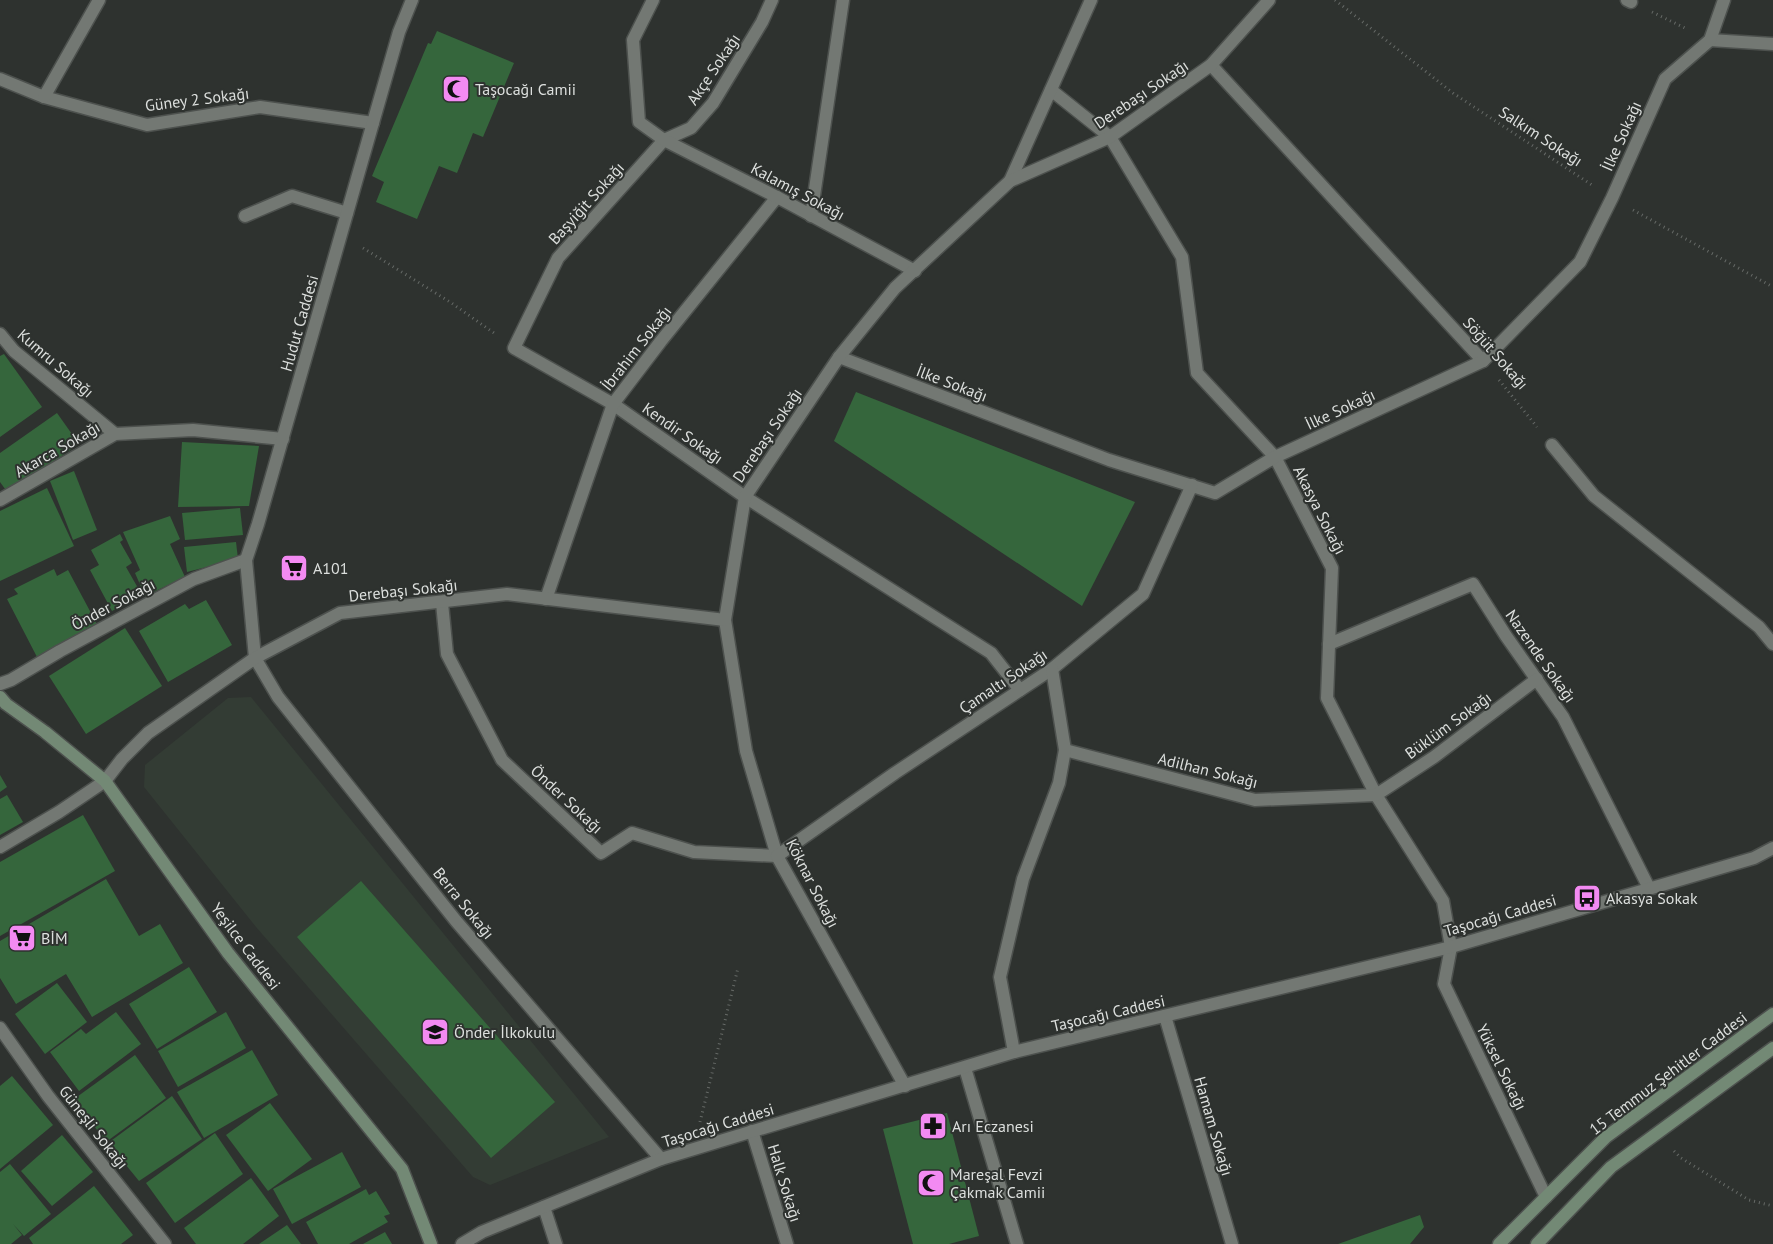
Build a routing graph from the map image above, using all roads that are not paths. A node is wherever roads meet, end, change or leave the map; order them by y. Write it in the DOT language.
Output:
graph roads {
  1 [pos="99,0"];
  2 [pos="412,0"];
  3 [pos="653,0"];
  4 [pos="772,0"];
  5 [pos="843,0"];
  6 [pos="1091,0"];
  7 [pos="1270,0"];
  8 [pos="1724,0"];
  9 [pos="1710,40"];
  10 [pos="1773,44"];
  11 [pos="1211,65"];
  12 [pos="0,80"];
  13 [pos="1051,90"];
  14 [pos="44,97"];
  15 [pos="373,123"];
  16 [pos="1110,137"];
  17 [pos="664,140"];
  18 [pos="1010,181"];
  19 [pos="777,197"];
  20 [pos="347,213"];
  21 [pos="245,216"];
  22 [pos="811,216"];
  23 [pos="915,271"];
  24 [pos="0,334"];
  25 [pos="514,348"];
  26 [pos="839,357"];
  27 [pos="1483,361"];
  28 [pos="613,404"];
  29 [pos="115,434"];
  30 [pos="282,439"];
  31 [pos="1552,445"];
  32 [pos="1275,457"];
  33 [pos="1192,486"];
  34 [pos="745,497"];
  35 [pos="0,500"];
  36 [pos="246,560"];
  37 [pos="546,599"];
  38 [pos="442,602"];
  39 [pos="724,620"];
  40 [pos="1329,644"];
  41 [pos="1773,644"];
  42 [pos="255,658"];
  43 [pos="1052,669"];
  44 [pos="1536,679"];
  45 [pos="0,684"];
  46 [pos="1020,690"];
  47 [pos="0,697"];
  48 [pos="1065,750"];
  49 [pos="105,781"];
  50 [pos="1376,795"];
  51 [pos="0,847"];
  52 [pos="1773,848"];
  53 [pos="777,856"];
  54 [pos="1649,888"];
  55 [pos="1451,947"];
  56 [pos="1773,1014"];
  57 [pos="1165,1016"];
  58 [pos="0,1028"];
  59 [pos="1773,1048"];
  60 [pos="1014,1052"];
  61 [pos="965,1068"];
  62 [pos="905,1086"];
  63 [pos="752,1131"];
  64 [pos="661,1159"];
  65 [pos="1546,1197"];
  66 [pos="544,1207"];
  67 [pos="166,1244"];
  68 [pos="431,1244"];
  69 [pos="462,1244"];
  70 [pos="556,1244"];
  71 [pos="787,1244"];
  72 [pos="1017,1244"];
  73 [pos="1232,1244"];
  74 [pos="1499,1244"];
  75 [pos="1537,1244"];
  1 -- 14 [label="street"];
  2 -- 15 [label="street, Hudut Caddesi"];
  3 -- 17 [label="street, Kalamış Sokağı"];
  4 -- 17 [label="street, Akçe Sokağı"];
  5 -- 22 [label="street"];
  6 -- 13 [label="street"];
  7 -- 11 [label="street, Derebaşı Sokağı"];
  8 -- 9 [label="street"];
  9 -- 10 [label="street"];
  9 -- 27 [label="street, İlke Sokağı"];
  11 -- 16 [label="street, Derebaşı Sokağı"];
  11 -- 27 [label="street, Söğüt Sokağı"];
  12 -- 14 [label="street, Güney 2 Sokağı"];
  13 -- 16 [label="street"];
  13 -- 18 [label="street"];
  14 -- 15 [label="street, Güney 2 Sokağı"];
  15 -- 20 [label="street, Hudut Caddesi"];
  16 -- 18 [label="street, Derebaşı Sokağı"];
  16 -- 32 [label="street, Akasya Sokağı"];
  17 -- 19 [label="street, Kalamış Sokağı"];
  17 -- 25 [label="street, Başyiğit Sokağı"];
  18 -- 23 [label="street, Derebaşı Sokağı"];
  19 -- 22 [label="street, Kalamış Sokağı"];
  19 -- 28 [label="street, İbrahim Sokağı"];
  20 -- 21 [label="street"];
  20 -- 30 [label="street, Hudut Caddesi"];
  22 -- 23 [label="street, Kalamış Sokağı"];
  23 -- 26 [label="street, Derebaşı Sokağı"];
  24 -- 29 [label="street, Kumru Sokağı"];
  25 -- 28 [label="street, Kendir Sokağı"];
  26 -- 33 [label="street, İlke Sokağı"];
  26 -- 34 [label="street, Derebaşı Sokağı"];
  27 -- 32 [label="street, İlke Sokağı"];
  28 -- 34 [label="street, Kendir Sokağı"];
  28 -- 37 [label="street, İbrahim Sokağı"];
  29 -- 30 [label="street, Akarca Sokağı"];
  29 -- 35 [label="street, Akarca Sokağı"];
  30 -- 36 [label="street, Hudut Caddesi"];
  31 -- 41 [label="street"];
  32 -- 33 [label="street, İlke Sokağı"];
  32 -- 40 [label="street, Akasya Sokağı"];
  33 -- 43 [label="street, Çamaltı Sokağı"];
  34 -- 39 [label="street, Derebaşı Sokağı"];
  34 -- 46 [label="street, Kendir Sokağı"];
  36 -- 42 [label="street, Hudut Caddesi"];
  36 -- 45 [label="street, Önder Sokağı"];
  37 -- 38 [label="street, Derebaşı Sokağı"];
  37 -- 39 [label="street, Derebaşı Sokağı"];
  38 -- 42 [label="street, Derebaşı Sokağı"];
  38 -- 53 [label="street, Önder Sokağı"];
  39 -- 53 [label="street, Köknar Sokağı"];
  40 -- 44 [label="street, Nazende Sokağı"];
  40 -- 50 [label="street, Akasya Sokağı"];
  42 -- 49 [label="street, Derebaşı Sokağı"];
  42 -- 64 [label="street, Berra Sokağı"];
  43 -- 46 [label="street, Çamaltı Sokağı"];
  43 -- 48 [label="street"];
  44 -- 50 [label="street, Büklüm Sokağı"];
  44 -- 54 [label="street, Nazende Sokağı"];
  46 -- 53 [label="street, Çamaltı Sokağı"];
  47 -- 49 [label="main road, Yeşilce Caddesi"];
  48 -- 50 [label="street, Adilhan Sokağı"];
  48 -- 60 [label="street"];
  49 -- 51 [label="street, Derebaşı Sokağı"];
  49 -- 68 [label="main road, Yeşilce Caddesi"];
  50 -- 55 [label="street, Akasya Sokağı"];
  52 -- 54 [label="street, Taşocağı Caddesi"];
  53 -- 62 [label="street, Köknar Sokağı"];
  54 -- 55 [label="street, Taşocağı Caddesi"];
  55 -- 57 [label="street, Taşocağı Caddesi"];
  55 -- 65 [label="street, Yüksel Sokağı"];
  56 -- 65 [label="main road, 15 Temmuz Şehitler Caddesi"];
  57 -- 60 [label="street, Taşocağı Caddesi"];
  57 -- 73 [label="street, Hamam Sokağı"];
  58 -- 67 [label="street, Güneşli Sokağı"];
  59 -- 75 [label="main road"];
  60 -- 61 [label="street, Taşocağı Caddesi"];
  61 -- 62 [label="street, Taşocağı Caddesi"];
  61 -- 72 [label="street"];
  62 -- 63 [label="street, Taşocağı Caddesi"];
  63 -- 64 [label="street, Taşocağı Caddesi"];
  63 -- 71 [label="street, Halk Sokağı"];
  64 -- 66 [label="street, Taşocağı Caddesi"];
  65 -- 74 [label="main road, 15 Temmuz Şehitler Caddesi"];
  66 -- 69 [label="street, Taşocağı Caddesi"];
  66 -- 70 [label="street"];
}
